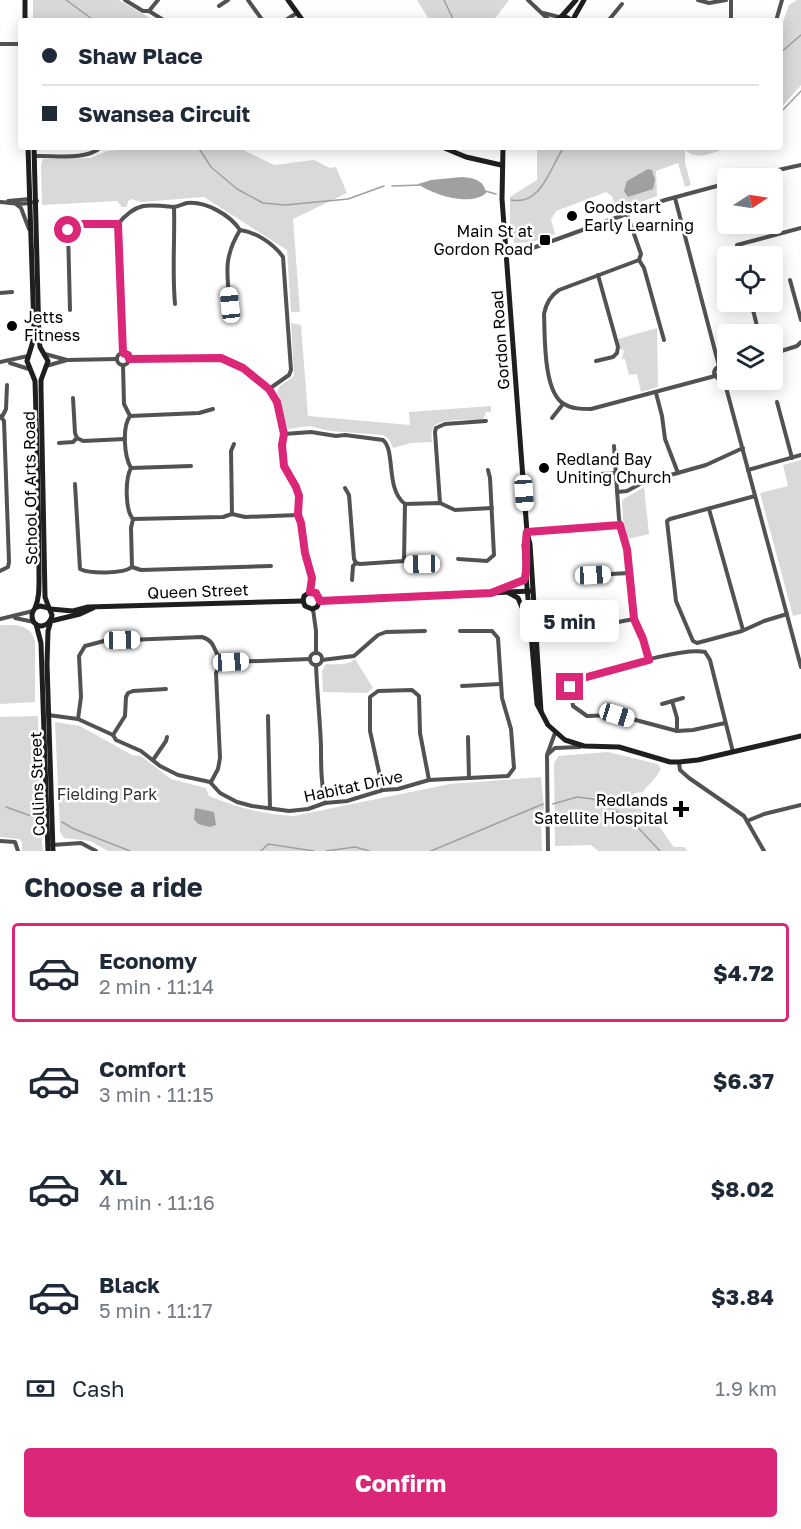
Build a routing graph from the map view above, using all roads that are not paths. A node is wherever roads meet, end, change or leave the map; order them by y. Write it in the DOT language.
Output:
graph roads {
  1 [pos="25,0"];
  2 [pos="125,0"];
  3 [pos="158,0"];
  4 [pos="228,0"];
  5 [pos="248,0"];
  6 [pos="288,0"];
  7 [pos="528,0"];
  8 [pos="576,0"];
  9 [pos="584,0"];
  10 [pos="698,0"];
  11 [pos="728,0"];
  12 [pos="782,0"];
  13 [pos="622,4"];
  14 [pos="219,6"];
  15 [pos="149,11"];
  16 [pos="297,13"];
  17 [pos="542,13"];
  18 [pos="25,18"];
  19 [pos="160,18"];
  20 [pos="260,18"];
  21 [pos="289,18"];
  22 [pos="301,18"];
  23 [pos="547,18"];
  24 [pos="558,18"];
  25 [pos="574,18"];
  26 [pos="611,18"];
  27 [pos="731,18"];
  28 [pos="777,18"];
  29 [pos="0,44"];
  30 [pos="18,44"];
  31 [pos="28,150"];
  32 [pos="34,150"];
  33 [pos="64,150"];
  34 [pos="98,150"];
  35 [pos="449,150"];
  36 [pos="503,150"];
  37 [pos="64,155"];
  38 [pos="35,156"];
  39 [pos="501,165"];
  40 [pos="801,165"];
  41 [pos="783,168"];
  42 [pos="717,186"];
  43 [pos="675,198"];
  44 [pos="30,201"];
  45 [pos="37,201"];
  46 [pos="2,202"];
  47 [pos="17,205"];
  48 [pos="174,207"];
  49 [pos="627,214"];
  50 [pos="118,224"];
  51 [pos="801,228"];
  52 [pos="240,230"];
  53 [pos="32,245"];
  54 [pos="737,245"];
  55 [pos="507,252"];
  56 [pos="639,260"];
  57 [pos="598,275"];
  58 [pos="790,280"];
  59 [pos="0,292"];
  60 [pos="12,292"];
  61 [pos="176,304"];
  62 [pos="230,305"];
  63 [pos="70,310"];
  64 [pos="801,320"];
  65 [pos="664,340"];
  66 [pos="801,342"];
  67 [pos="783,350"];
  68 [pos="44,353"];
  69 [pos="123,353"];
  70 [pos="28,355"];
  71 [pos="717,358"];
  72 [pos="117,359"];
  73 [pos="129,359"];
  74 [pos="68,360"];
  75 [pos="596,361"];
  76 [pos="0,362"];
  77 [pos="6,362"];
  78 [pos="123,365"];
  79 [pos="45,367"];
  80 [pos="717,368"];
  81 [pos="30,369"];
  82 [pos="715,376"];
  83 [pos="7,385"];
  84 [pos="269,389"];
  85 [pos="729,390"];
  86 [pos="656,393"];
  87 [pos="73,398"];
  88 [pos="777,402"];
  89 [pos="563,404"];
  90 [pos="213,410"];
  91 [pos="1,416"];
  92 [pos="130,416"];
  93 [pos="552,418"];
  94 [pos="486,421"];
  95 [pos="284,434"];
  96 [pos="77,438"];
  97 [pos="126,439"];
  98 [pos="59,443"];
  99 [pos="234,444"];
  100 [pos="614,446"];
  101 [pos="743,448"];
  102 [pos="801,456"];
  103 [pos="792,458"];
  104 [pos="191,466"];
  105 [pos="131,468"];
  106 [pos="488,470"];
  107 [pos="748,470"];
  108 [pos="616,473"];
  109 [pos="678,473"];
  110 [pos="585,475"];
  111 [pos="75,484"];
  112 [pos="345,488"];
  113 [pos="617,492"];
  114 [pos="755,496"];
  115 [pos="440,503"];
  116 [pos="405,504"];
  117 [pos="492,508"];
  118 [pos="709,508"];
  119 [pos="232,514"];
  120 [pos="298,515"];
  121 [pos="133,519"];
  122 [pos="620,525"];
  123 [pos="527,532"];
  124 [pos="458,560"];
  125 [pos="404,561"];
  126 [pos="356,563"];
  127 [pos="422,564"];
  128 [pos="271,566"];
  129 [pos="132,567"];
  130 [pos="0,571"];
  131 [pos="629,573"];
  132 [pos="526,575"];
  133 [pos="593,575"];
  134 [pos="352,580"];
  135 [pos="530,591"];
  136 [pos="310,592"];
  137 [pos="508,592"];
  138 [pos="491,593"];
  139 [pos="303,601"];
  140 [pos="320,601"];
  141 [pos="94,608"];
  142 [pos="34,609"];
  143 [pos="49,609"];
  144 [pos="313,609"];
  145 [pos="787,614"];
  146 [pos="14,617"];
  147 [pos="0,619"];
  148 [pos="634,619"];
  149 [pos="51,621"];
  150 [pos="35,623"];
  151 [pos="594,625"];
  152 [pos="530,629"];
  153 [pos="743,630"];
  154 [pos="425,632"];
  155 [pos="460,632"];
  156 [pos="316,653"];
  157 [pos="310,659"];
  158 [pos="221,660"];
  159 [pos="322,660"];
  160 [pos="649,660"];
  161 [pos="316,665"];
  162 [pos="801,667"];
  163 [pos="500,684"];
  164 [pos="462,686"];
  165 [pos="165,689"];
  166 [pos="683,698"];
  167 [pos="672,701"];
  168 [pos="662,704"];
  169 [pos="541,711"];
  170 [pos="46,715"];
  171 [pos="268,716"];
  172 [pos="78,719"];
  173 [pos="725,723"];
  174 [pos="677,731"];
  175 [pos="555,733"];
  176 [pos="113,735"];
  177 [pos="801,736"];
  178 [pos="167,737"];
  179 [pos="468,737"];
  180 [pos="584,746"];
  181 [pos="733,752"];
  182 [pos="547,755"];
  183 [pos="153,760"];
  184 [pos="679,762"];
  185 [pos="469,778"];
  186 [pos="429,780"];
  187 [pos="210,782"];
  188 [pos="383,790"];
  189 [pos="325,803"];
  190 [pos="801,805"];
  191 [pos="270,808"];
  192 [pos="747,820"];
  193 [pos="0,841"];
  194 [pos="51,848"];
  195 [pos="92,850"];
  196 [pos="18,851"];
  197 [pos="548,851"];
  198 [pos="764,851"];
  1 -- 18 [label="street"];
  2 -- 15 [label="street"];
  3 -- 15 [label="street"];
  4 -- 14 [label="street"];
  5 -- 20 [label="street"];
  6 -- 16 [label="street"];
  7 -- 17 [label="street"];
  8 -- 24 [label="street"];
  9 -- 25 [label="street"];
  10 -- 11 [label="street"];
  11 -- 27 [label="street"];
  12 -- 28 [label="street"];
  13 -- 26 [label="street"];
  15 -- 19 [label="street"];
  16 -- 21 [label="street"];
  16 -- 22 [label="street"];
  17 -- 23 [label="street"];
  17 -- 24 [label="street"];
  29 -- 30 [label="street"];
  31 -- 44 [label="street"];
  32 -- 38 [label="street"];
  33 -- 37 [label="street"];
  34 -- 37 [label="street"];
  35 -- 39 [label="street"];
  36 -- 39 [label="street, Gordon Road"];
  37 -- 38 [label="street"];
  38 -- 45 [label="street"];
  39 -- 55 [label="street, Gordon Road"];
  40 -- 41 [label="street"];
  42 -- 43 [label="street"];
  43 -- 49 [label="street"];
  43 -- 71 [label="street"];
  44 -- 45 [label="street"];
  44 -- 46 [label="street"];
  44 -- 47 [label="street"];
  44 -- 53 [label="street"];
  45 -- 68 [label="street"];
  46 -- 47 [label="street"];
  47 -- 53 [label="street"];
  48 -- 50 [label="street"];
  48 -- 52 [label="street"];
  48 -- 61 [label="street"];
  49 -- 55 [label="street"];
  49 -- 56 [label="street"];
  50 -- 63 [label="street"];
  50 -- 69 [label="street"];
  51 -- 54 [label="street"];
  52 -- 62 [label="street"];
  52 -- 84 [label="street"];
  53 -- 70 [label="street"];
  55 -- 123 [label="street, Gordon Road"];
  56 -- 57 [label="street"];
  56 -- 65 [label="street"];
  57 -- 75 [label="street"];
  57 -- 89 [label="street"];
  58 -- 64 [label="street"];
  59 -- 60 [label="street"];
  66 -- 67 [label="street"];
  68 -- 70 [label="street"];
  68 -- 74 [label="street"];
  68 -- 79 [label="street"];
  69 -- 72 [label="street"];
  69 -- 73 [label="street"];
  70 -- 77 [label="street"];
  70 -- 81 [label="street"];
  72 -- 74 [label="street"];
  72 -- 78 [label="street"];
  73 -- 78 [label="street"];
  73 -- 84 [label="street"];
  74 -- 79 [label="street"];
  76 -- 77 [label="street"];
  77 -- 81 [label="street"];
  78 -- 92 [label="street"];
  79 -- 81 [label="street"];
  79 -- 143 [label="street, School Of Arts Road"];
  80 -- 82 [label="street"];
  81 -- 142 [label="street, School Of Arts Road"];
  82 -- 86 [label="street"];
  83 -- 91 [label="street"];
  84 -- 95 [label="street"];
  85 -- 101 [label="street"];
  86 -- 89 [label="street"];
  86 -- 109 [label="street"];
  87 -- 96 [label="street"];
  88 -- 103 [label="street"];
  89 -- 93 [label="street"];
  90 -- 92 [label="street"];
  91 -- 130 [label="street"];
  92 -- 97 [label="street"];
  94 -- 115 [label="street"];
  95 -- 116 [label="street"];
  95 -- 120 [label="street"];
  96 -- 97 [label="street"];
  96 -- 98 [label="street"];
  97 -- 105 [label="street"];
  99 -- 119 [label="street"];
  100 -- 108 [label="street"];
  101 -- 107 [label="street"];
  101 -- 109 [label="street"];
  102 -- 103 [label="street"];
  103 -- 107 [label="street"];
  104 -- 105 [label="street"];
  105 -- 121 [label="street"];
  106 -- 117 [label="street"];
  107 -- 114 [label="street"];
  108 -- 110 [label="street"];
  108 -- 113 [label="street"];
  109 -- 113 [label="street"];
  111 -- 129 [label="street"];
  112 -- 126 [label="street"];
  113 -- 122 [label="street"];
  114 -- 118 [label="street"];
  114 -- 145 [label="street"];
  115 -- 116 [label="street"];
  115 -- 117 [label="street"];
  116 -- 125 [label="street"];
  117 -- 124 [label="street"];
  118 -- 153 [label="street"];
  118 -- 153 [label="street"];
  119 -- 120 [label="street"];
  119 -- 121 [label="street"];
  120 -- 136 [label="street"];
  121 -- 129 [label="street"];
  122 -- 123 [label="street"];
  122 -- 131 [label="street"];
  123 -- 132 [label="street, Gordon Road"];
  123 -- 135 [label="street, Gordon Road"];
  125 -- 126 [label="street"];
  125 -- 127 [label="street"];
  126 -- 134 [label="street"];
  128 -- 129 [label="street"];
  131 -- 133 [label="street"];
  131 -- 148 [label="street"];
  132 -- 135 [label="street, Gordon Road"];
  132 -- 138 [label="street"];
  135 -- 137 [label="street"];
  135 -- 152 [label="street"];
  135 -- 169 [label="street"];
  136 -- 139 [label="street"];
  136 -- 140 [label="street"];
  137 -- 138 [label="street"];
  137 -- 152 [label="street"];
  138 -- 140 [label="street"];
  139 -- 141 [label="street, Queen Street"];
  139 -- 144 [label="street"];
  140 -- 144 [label="street"];
  141 -- 143 [label="street, Queen Street"];
  141 -- 149 [label="street, Queen Street"];
  142 -- 143 [label="street"];
  142 -- 146 [label="street"];
  142 -- 150 [label="street"];
  143 -- 149 [label="street"];
  144 -- 156 [label="street"];
  145 -- 153 [label="street"];
  145 -- 162 [label="street"];
  146 -- 147 [label="street"];
  146 -- 150 [label="street"];
  148 -- 151 [label="street"];
  148 -- 160 [label="street"];
  149 -- 150 [label="street"];
  149 -- 170 [label="street"];
  150 -- 170 [label="street"];
  152 -- 169 [label="street"];
  154 -- 159 [label="street"];
  155 -- 163 [label="street, Habitat Drive"];
  156 -- 157 [label="street"];
  156 -- 159 [label="street"];
  157 -- 158 [label="street"];
  157 -- 161 [label="street"];
  158 -- 172 [label="street"];
  158 -- 187 [label="street"];
  159 -- 161 [label="street"];
  160 -- 173 [label="street"];
  160 -- 174 [label="street"];
  161 -- 189 [label="street"];
  163 -- 164 [label="street"];
  163 -- 185 [label="street, Habitat Drive"];
  165 -- 176 [label="street"];
  166 -- 167 [label="street"];
  167 -- 168 [label="street"];
  167 -- 174 [label="street"];
  169 -- 175 [label="street"];
  170 -- 172 [label="street, Habitat Drive"];
  170 -- 194 [label="street"];
  171 -- 191 [label="street"];
  172 -- 176 [label="street, Habitat Drive"];
  173 -- 174 [label="street"];
  173 -- 181 [label="street"];
  175 -- 180 [label="street"];
  175 -- 182 [label="street"];
  176 -- 183 [label="street, Habitat Drive"];
  177 -- 181 [label="street"];
  178 -- 183 [label="street"];
  179 -- 185 [label="street"];
  180 -- 182 [label="street"];
  180 -- 184 [label="street"];
  181 -- 184 [label="street"];
  182 -- 197 [label="street"];
  183 -- 187 [label="street, Habitat Drive"];
  184 -- 192 [label="street"];
  185 -- 186 [label="street, Habitat Drive"];
  186 -- 188 [label="street, Habitat Drive"];
  186 -- 188 [label="street"];
  187 -- 191 [label="street, Habitat Drive"];
  188 -- 189 [label="street, Habitat Drive"];
  189 -- 191 [label="street, Habitat Drive"];
  190 -- 192 [label="street"];
  192 -- 198 [label="street"];
  193 -- 196 [label="street"];
  194 -- 195 [label="street"];
}
